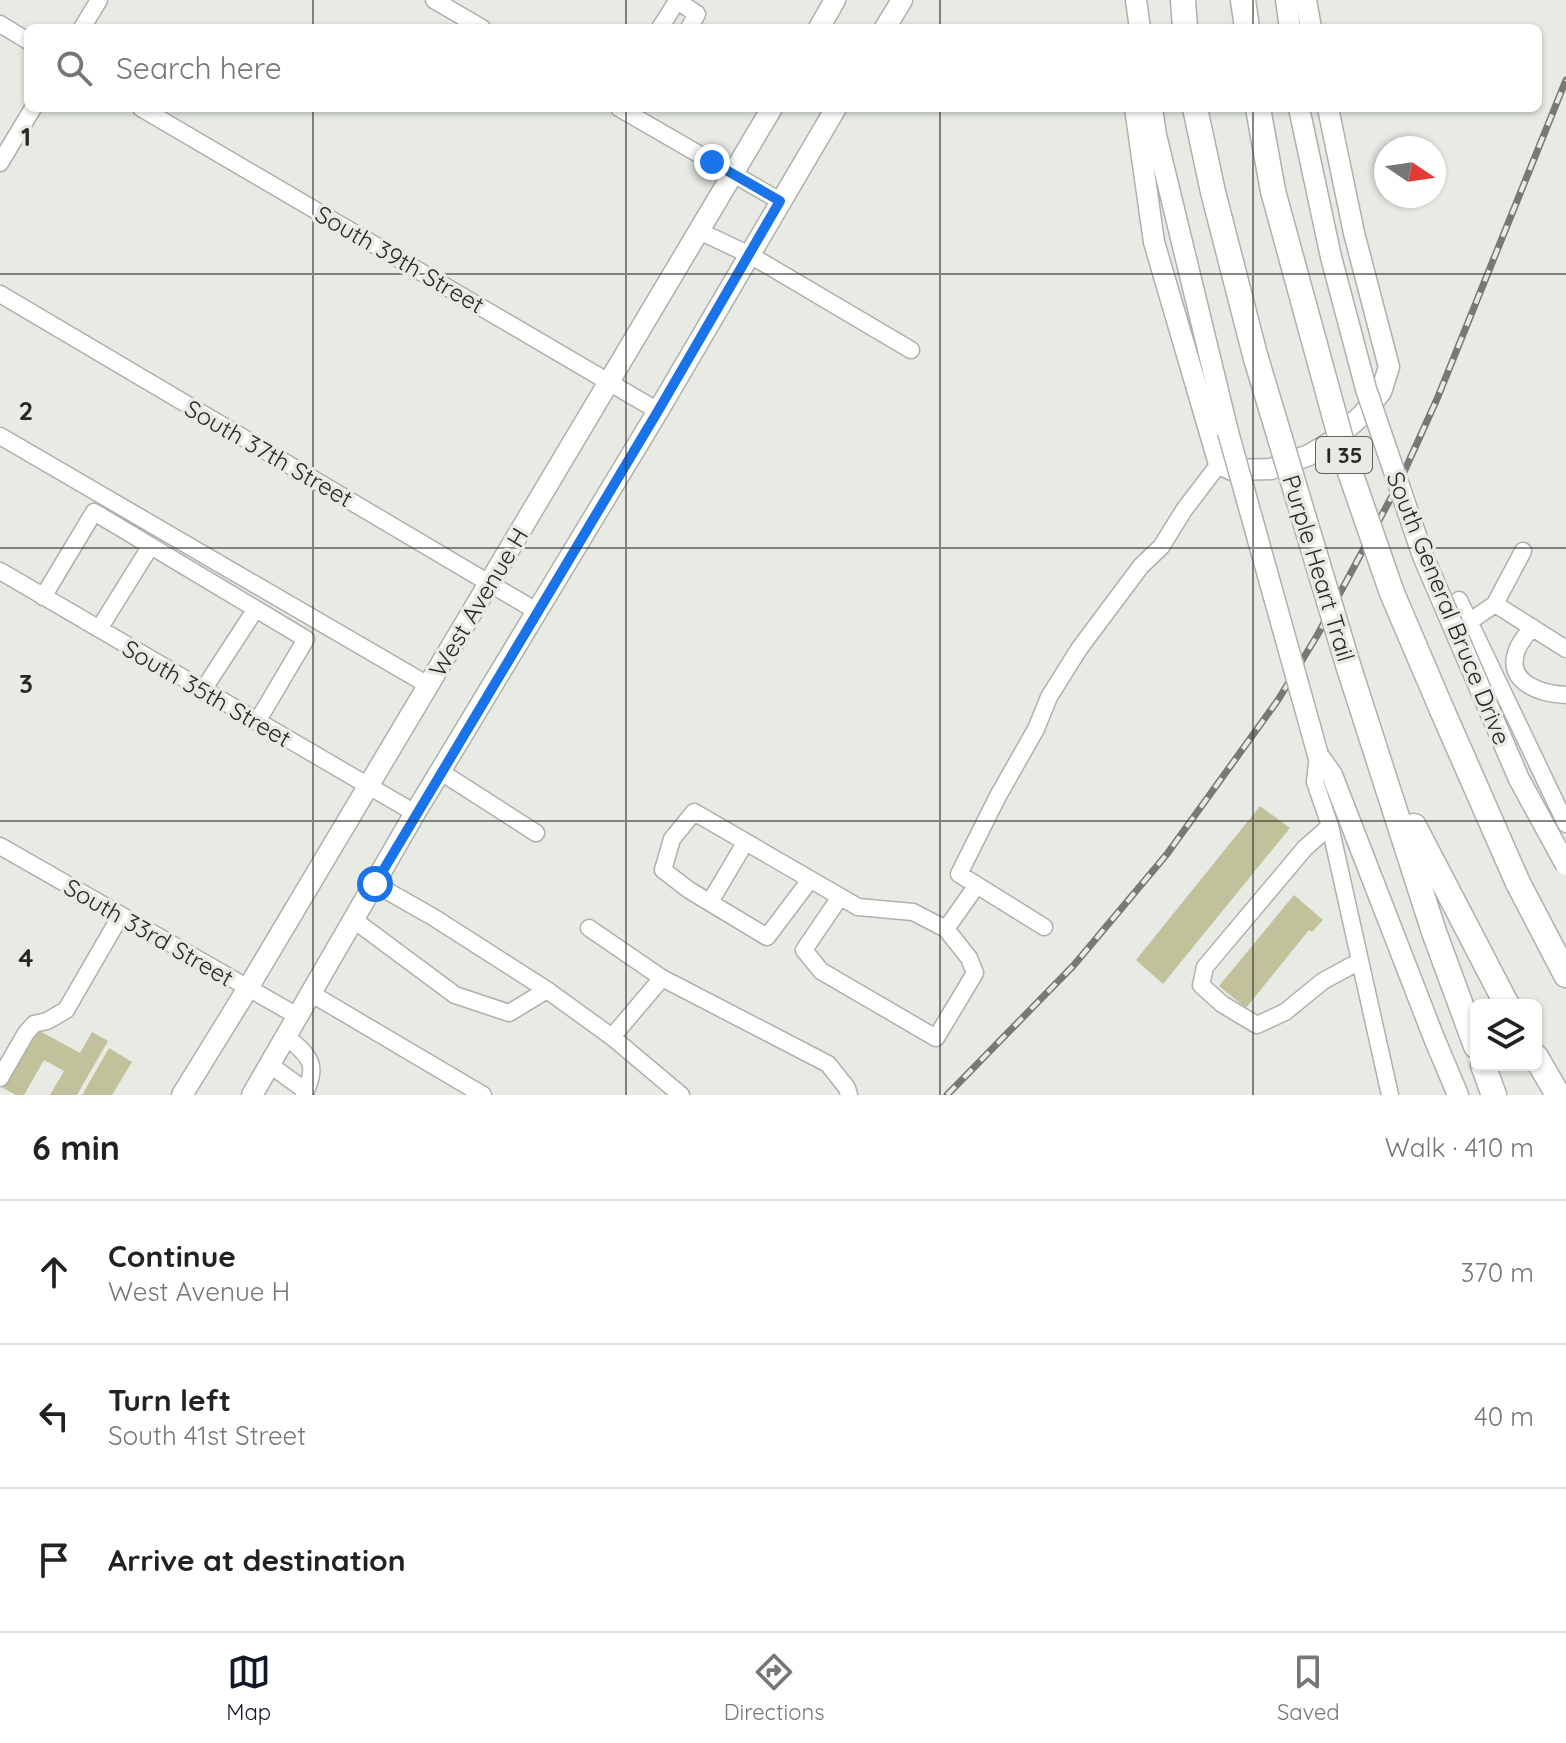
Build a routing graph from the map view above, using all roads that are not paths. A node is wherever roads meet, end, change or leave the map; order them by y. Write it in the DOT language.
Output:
graph roads {
  1 [pos="99,0"];
  2 [pos="434,0"];
  3 [pos="676,0"];
  4 [pos="835,0"];
  5 [pos="1128,0"];
  6 [pos="1136,0"];
  7 [pos="1183,0"];
  8 [pos="1243,0"];
  9 [pos="1286,0"];
  10 [pos="1306,0"];
  11 [pos="900,1"];
  12 [pos="0,24"];
  13 [pos="84,24"];
  14 [pos="475,24"];
  15 [pos="662,24"];
  16 [pos="691,24"];
  17 [pos="821,24"];
  18 [pos="887,24"];
  19 [pos="1129,24"];
  20 [pos="1139,24"];
  21 [pos="1185,24"];
  22 [pos="1246,24"];
  23 [pos="1289,24"];
  24 [pos="1310,24"];
  25 [pos="24,39"];
  26 [pos="31,112"];
  27 [pos="148,112"];
  28 [pos="631,112"];
  29 [pos="770,112"];
  30 [pos="834,112"];
  31 [pos="1136,112"];
  32 [pos="1153,112"];
  33 [pos="1196,112"];
  34 [pos="1259,112"];
  35 [pos="1300,112"];
  36 [pos="1329,112"];
  37 [pos="0,163"];
  38 [pos="733,174"];
  39 [pos="780,201"];
  40 [pos="699,231"];
  41 [pos="750,255"];
  42 [pos="0,294"];
  43 [pos="911,350"];
  44 [pos="610,382"];
  45 [pos="658,411"];
  46 [pos="0,436"];
  47 [pos="1219,464"];
  48 [pos="150,547"];
  49 [pos="1523,551"];
  50 [pos="0,571"];
  51 [pos="490,583"];
  52 [pos="43,597"];
  53 [pos="1459,600"];
  54 [pos="1495,604"];
  55 [pos="255,610"];
  56 [pos="538,612"];
  57 [pos="318,621"];
  58 [pos="1469,622"];
  59 [pos="1532,627"];
  60 [pos="99,629"];
  61 [pos="306,639"];
  62 [pos="1566,649"];
  63 [pos="1349,668"];
  64 [pos="428,685"];
  65 [pos="203,690"];
  66 [pos="1566,695"];
  67 [pos="257,722"];
  68 [pos="1318,755"];
  69 [pos="441,772"];
  70 [pos="367,787"];
  71 [pos="1566,790"];
  72 [pos="1557,806"];
  73 [pos="415,813"];
  74 [pos="1566,824"];
  75 [pos="1330,826"];
  76 [pos="536,833"];
  77 [pos="745,843"];
  78 [pos="0,846"];
  79 [pos="1566,865"];
  80 [pos="810,880"];
  81 [pos="1518,883"];
  82 [pos="375,884"];
  83 [pos="977,885"];
  84 [pos="840,897"];
  85 [pos="710,902"];
  86 [pos="121,915"];
  87 [pos="354,920"];
  88 [pos="1044,927"];
  89 [pos="589,928"];
  90 [pos="946,929"];
  91 [pos="1566,948"];
  92 [pos="1360,961"];
  93 [pos="1566,975"];
  94 [pos="662,978"];
  95 [pos="248,988"];
  96 [pos="547,990"];
  97 [pos="312,994"];
  98 [pos="1504,999"];
  99 [pos="299,1017"];
  100 [pos="1470,1030"];
  101 [pos="287,1037"];
  102 [pos="612,1037"];
  103 [pos="270,1065"];
  104 [pos="1542,1067"];
  105 [pos="1485,1071"];
  106 [pos="196,1072"];
  107 [pos="0,1078"];
  108 [pos="305,1093"];
  109 [pos="1388,1093"];
  110 [pos="182,1095"];
  111 [pos="197,1095"];
  112 [pos="252,1095"];
  113 [pos="483,1095"];
  114 [pos="681,1095"];
  115 [pos="849,1095"];
  116 [pos="1458,1095"];
  117 [pos="1494,1095"];
  118 [pos="1558,1095"];
  1 -- 13 [label="street"];
  2 -- 14 [label="street"];
  3 -- 15 [label="street"];
  3 -- 16 [label="street"];
  4 -- 17 [label="main road"];
  5 -- 19 [label="main road"];
  6 -- 20 [label="main road"];
  7 -- 21 [label="highway"];
  8 -- 22 [label="highway"];
  9 -- 23 [label="main road"];
  10 -- 24 [label="main road"];
  11 -- 18 [label="main road"];
  12 -- 25 [label="street"];
  26 -- 37 [label="street"];
  27 -- 44 [label="street, South 39th Street"];
  28 -- 38 [label="street"];
  29 -- 38 [label="main road, West Avenue H"];
  30 -- 39 [label="main road"];
  31 -- 47 [label="main road"];
  32 -- 68 [label="main road, bridge"];
  33 -- 63 [label="highway, Purple Heart Trail / I 35, bridge"];
  34 -- 81 [label="highway, I 35, bridge"];
  35 -- 79 [label="main road, South General Bruce Drive, bridge"];
  36 -- 47 [label="main road"];
  38 -- 39 [label="street"];
  38 -- 40 [label="main road, West Avenue H"];
  39 -- 41 [label="main road"];
  40 -- 41 [label="street"];
  40 -- 44 [label="main road, West Avenue H"];
  41 -- 43 [label="street"];
  41 -- 45 [label="main road"];
  42 -- 51 [label="street, South 37th Street"];
  44 -- 45 [label="street, South 39th Street"];
  44 -- 51 [label="main road, West Avenue H"];
  45 -- 56 [label="main road"];
  46 -- 57 [label="street"];
  47 -- 83 [label="street"];
  48 -- 52 [label="street"];
  48 -- 55 [label="street"];
  48 -- 60 [label="street"];
  49 -- 54 [label="street"];
  50 -- 52 [label="street, South 35th Street"];
  51 -- 56 [label="street, South 37th Street"];
  51 -- 64 [label="main road, West Avenue H"];
  52 -- 60 [label="street, South 35th Street"];
  53 -- 58 [label="street, South General Bruce Drive"];
  54 -- 58 [label="street"];
  54 -- 59 [label="street"];
  55 -- 61 [label="street"];
  55 -- 65 [label="street"];
  56 -- 69 [label="main road"];
  57 -- 61 [label="street"];
  57 -- 64 [label="street"];
  58 -- 72 [label="street, South General Bruce Drive"];
  59 -- 62 [label="street"];
  59 -- 66 [label="street"];
  60 -- 65 [label="street, South 35th Street"];
  61 -- 67 [label="street"];
  63 -- 98 [label="highway, Purple Heart Trail / I 35"];
  63 -- 100 [label="highway"];
  64 -- 70 [label="main road, West Avenue H"];
  65 -- 67 [label="street, South 35th Street"];
  67 -- 70 [label="street, South 35th Street"];
  68 -- 75 [label="street"];
  68 -- 116 [label="main road"];
  69 -- 73 [label="main road"];
  69 -- 76 [label="street"];
  70 -- 73 [label="street, South 35th Street"];
  70 -- 95 [label="main road, West Avenue H"];
  71 -- 72 [label="street"];
  72 -- 74 [label="street, South General Bruce Drive"];
  73 -- 82 [label="main road"];
  75 -- 92 [label="street"];
  75 -- 92 [label="street"];
  77 -- 80 [label="street"];
  77 -- 85 [label="street"];
  77 -- 85 [label="street"];
  78 -- 86 [label="street, South 33rd Street"];
  80 -- 84 [label="street"];
  80 -- 85 [label="street"];
  81 -- 91 [label="highway"];
  81 -- 93 [label="highway, I 35"];
  82 -- 87 [label="main road"];
  82 -- 96 [label="street"];
  83 -- 88 [label="street"];
  83 -- 90 [label="street"];
  84 -- 90 [label="street"];
  84 -- 90 [label="street"];
  86 -- 95 [label="street, South 33rd Street"];
  86 -- 107 [label="street"];
  87 -- 96 [label="street"];
  87 -- 97 [label="main road"];
  89 -- 94 [label="street"];
  92 -- 109 [label="street"];
  94 -- 102 [label="street"];
  94 -- 115 [label="street"];
  95 -- 99 [label="street, South 33rd Street"];
  95 -- 106 [label="main road, West Avenue H"];
  96 -- 102 [label="street"];
  97 -- 99 [label="main road"];
  97 -- 113 [label="street"];
  99 -- 101 [label="main road"];
  101 -- 103 [label="main road"];
  101 -- 108 [label="street"];
  102 -- 114 [label="street"];
  103 -- 108 [label="street"];
  103 -- 112 [label="main road"];
  104 -- 118 [label="highway"];
  105 -- 117 [label="highway"];
  106 -- 110 [label="main road, West Avenue H"];
  106 -- 111 [label="main road"];
}
